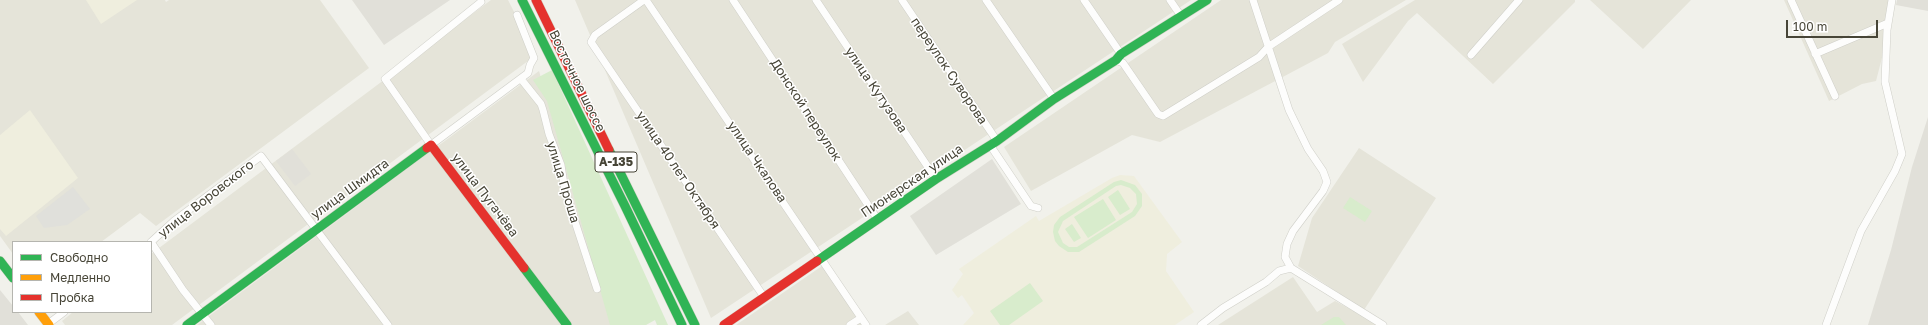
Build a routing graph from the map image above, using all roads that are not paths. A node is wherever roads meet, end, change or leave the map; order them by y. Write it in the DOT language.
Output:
graph roads {
  1 [pos="522,0"];
  2 [pos="536,0"];
  3 [pos="645,0"];
  4 [pos="733,0"];
  5 [pos="816,0"];
  6 [pos="902,0"];
  7 [pos="986,0"];
  8 [pos="1084,0"];
  9 [pos="1170,0"];
  10 [pos="1207,0"];
  11 [pos="1253,0"];
  12 [pos="1339,0"];
  13 [pos="1520,0"];
  14 [pos="1791,0"];
  15 [pos="1892,0"];
  16 [pos="481,2"];
  17 [pos="517,15"];
  18 [pos="1181,16"];
  19 [pos="1888,23"];
  20 [pos="1268,47"];
  21 [pos="1815,54"];
  22 [pos="1471,55"];
  23 [pos="1119,57"];
  24 [pos="520,79"];
  25 [pos="1835,96"];
  26 [pos="1054,99"];
  27 [pos="993,143"];
  28 [pos="431,145"];
  29 [pos="936,179"];
  30 [pos="1038,208"];
  31 [pos="878,220"];
  32 [pos="316,230"];
  33 [pos="152,241"];
  34 [pos="152,244"];
  35 [pos="822,258"];
  36 [pos="0,261"];
  37 [pos="1291,268"];
  38 [pos="12,277"];
  39 [pos="597,289"];
  40 [pos="764,297"];
  41 [pos="40,313"];
  42 [pos="63,313"];
  43 [pos="202,314"];
  44 [pos="861,318"];
  45 [pos="49,324"];
  46 [pos="187,325"];
  47 [pos="211,325"];
  48 [pos="388,325"];
  49 [pos="567,325"];
  50 [pos="682,325"];
  51 [pos="695,325"];
  52 [pos="724,325"];
  53 [pos="850,325"];
  54 [pos="866,325"];
  55 [pos="1201,325"];
  56 [pos="1384,325"];
  57 [pos="1826,325"];
  1 -- 50 [label="main road, Восточное шоссе / А-135"];
  2 -- 51 [label="main road, Восточное шоссе / А-135"];
  3 -- 35 [label="street, улица Чкалова"];
  3 -- 40 [label="street, улица 40 лет Октября"];
  4 -- 31 [label="street, Донской переулок"];
  5 -- 29 [label="street, улица Кутузова"];
  6 -- 27 [label="street, переулок Суворова"];
  7 -- 26 [label="street"];
  8 -- 23 [label="street"];
  9 -- 18 [label="street"];
  10 -- 18 [label="main road, Пионерская улица"];
  11 -- 20 [label="street"];
  12 -- 20 [label="street"];
  13 -- 22 [label="street"];
  14 -- 21 [label="street"];
  15 -- 19 [label="street"];
  16 -- 28 [label="street, улица Пугачёва"];
  17 -- 24 [label="street, улица Шмидта"];
  18 -- 23 [label="main road, Пионерская улица"];
  19 -- 21 [label="street"];
  19 -- 57 [label="street"];
  20 -- 23 [label="street"];
  20 -- 37 [label="street"];
  21 -- 25 [label="street"];
  23 -- 26 [label="main road, Пионерская улица"];
  24 -- 28 [label="street, улица Шмидта"];
  24 -- 39 [label="street, улица Проша"];
  26 -- 27 [label="main road, Пионерская улица"];
  27 -- 29 [label="main road, Пионерская улица"];
  27 -- 30 [label="street, переулок Суворова"];
  28 -- 32 [label="main road, улица Шмидта"];
  28 -- 49 [label="main road, улица Пугачёва"];
  29 -- 31 [label="main road, Пионерская улица"];
  31 -- 35 [label="main road, Пионерская улица"];
  32 -- 33 [label="street, улица Воровского"];
  32 -- 43 [label="main road, улица Шмидта"];
  32 -- 48 [label="street"];
  34 -- 43 [label="street"];
  35 -- 40 [label="main road, Пионерская улица"];
  35 -- 44 [label="street, улица Чкалова"];
  36 -- 38 [label="main road"];
  37 -- 55 [label="street"];
  37 -- 56 [label="street"];
  40 -- 52 [label="main road, Пионерская улица"];
  41 -- 45 [label="main road"];
  42 -- 45 [label="street"];
  43 -- 46 [label="main road, улица Шмидта"];
  43 -- 47 [label="street"];
  44 -- 53 [label="street"];
  44 -- 54 [label="street, улица Чкалова"];
}
